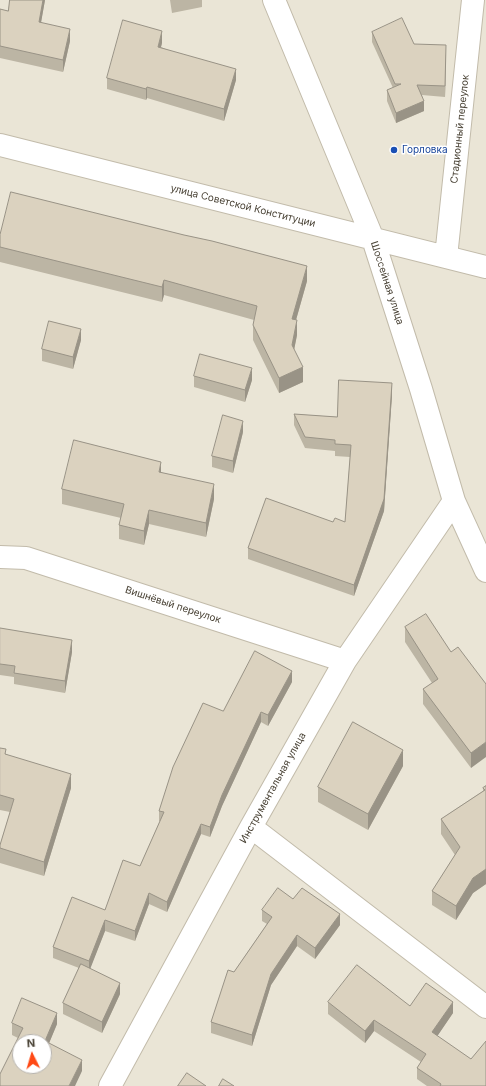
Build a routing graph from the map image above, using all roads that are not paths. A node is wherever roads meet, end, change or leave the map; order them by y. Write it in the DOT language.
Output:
graph roads {
  1 [pos="274,0"];
  2 [pos="473,0"];
  3 [pos="0,145"];
  4 [pos="373,239"];
  5 [pos="446,257"];
  6 [pos="486,267"];
  7 [pos="454,501"];
  8 [pos="0,557"];
  9 [pos="486,571"];
  10 [pos="345,661"];
  11 [pos="251,827"];
  12 [pos="486,1007"];
  13 [pos="110,1086"];
  1 -- 4 [label="street, Шоссейная улица"];
  2 -- 5 [label="street, Стадионный переулок"];
  3 -- 4 [label="street, улица Советской Конституции"];
  4 -- 5 [label="street, улица Советской Конституции"];
  4 -- 7 [label="street, Шоссейная улица"];
  5 -- 6 [label="street, улица Советской Конституции"];
  7 -- 9 [label="street, Шоссейная улица"];
  7 -- 10 [label="street, Инструментальная улица"];
  8 -- 10 [label="street, Вишнёвый переулок"];
  10 -- 11 [label="street, Инструментальная улица"];
  11 -- 12 [label="street"];
  11 -- 13 [label="street, Инструментальная улица"];
}
